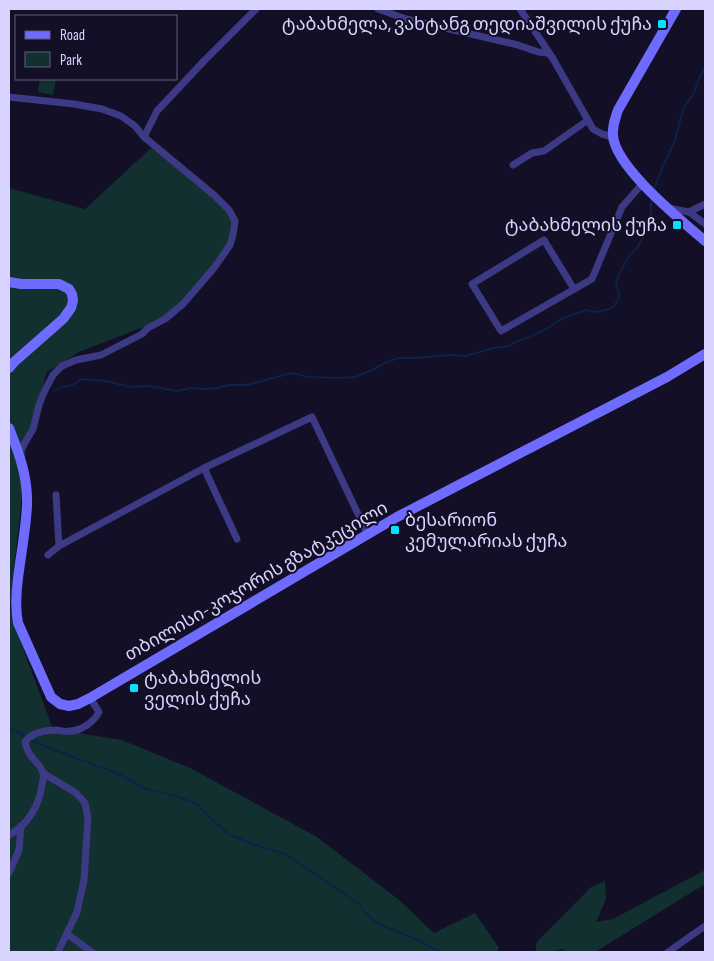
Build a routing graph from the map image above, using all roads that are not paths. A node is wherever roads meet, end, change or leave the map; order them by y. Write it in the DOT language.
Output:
graph roads {
  1 [pos="256,9"];
  2 [pos="378,9"];
  3 [pos="520,9"];
  4 [pos="676,9"];
  5 [pos="552,57"];
  6 [pos="9,97"];
  7 [pos="588,120"];
  8 [pos="144,137"];
  9 [pos="612,137"];
  10 [pos="513,164"];
  11 [pos="649,191"];
  12 [pos="705,204"];
  13 [pos="668,208"];
  14 [pos="689,212"];
  15 [pos="705,224"];
  16 [pos="705,241"];
  17 [pos="9,282"];
  18 [pos="574,289"];
  19 [pos="705,354"];
  20 [pos="9,368"];
  21 [pos="9,428"];
  22 [pos="19,453"];
  23 [pos="204,468"];
  24 [pos="56,495"];
  25 [pos="368,535"];
  26 [pos="237,539"];
  27 [pos="59,546"];
  28 [pos="48,555"];
  29 [pos="90,698"];
  30 [pos="43,774"];
  31 [pos="21,826"];
  32 [pos="9,836"];
  33 [pos="9,873"];
  34 [pos="705,926"];
  35 [pos="67,934"];
  36 [pos="58,952"];
  37 [pos="92,952"];
  38 [pos="668,952"];
  1 -- 8 [label="street"];
  2 -- 5 [label="street"];
  3 -- 5 [label="street"];
  4 -- 9 [label="main road"];
  5 -- 7 [label="street"];
  6 -- 8 [label="street"];
  7 -- 9 [label="street"];
  7 -- 10 [label="street"];
  8 -- 22 [label="street"];
  9 -- 11 [label="main road"];
  11 -- 13 [label="main road"];
  11 -- 18 [label="street"];
  12 -- 14 [label="street"];
  13 -- 14 [label="street"];
  13 -- 16 [label="main road"];
  14 -- 15 [label="street"];
  17 -- 20 [label="main road"];
  18 -- 18 [label="street"];
  19 -- 25 [label="main road, თბილისი-კოჯორის გზატკეცილი"];
  21 -- 22 [label="main road, თბილისი-კოჯორის გზატკეცილი"];
  22 -- 29 [label="main road, თბილისი-კოჯორის გზატკეცილი"];
  23 -- 25 [label="street"];
  23 -- 26 [label="street"];
  23 -- 27 [label="street"];
  24 -- 27 [label="street"];
  25 -- 29 [label="main road, თბილისი-კოჯორის გზატკეცილი"];
  27 -- 28 [label="street"];
  29 -- 30 [label="street"];
  30 -- 31 [label="street"];
  30 -- 35 [label="street"];
  31 -- 32 [label="street"];
  31 -- 33 [label="street"];
  34 -- 38 [label="street"];
  35 -- 36 [label="street"];
  35 -- 37 [label="street"];
}
